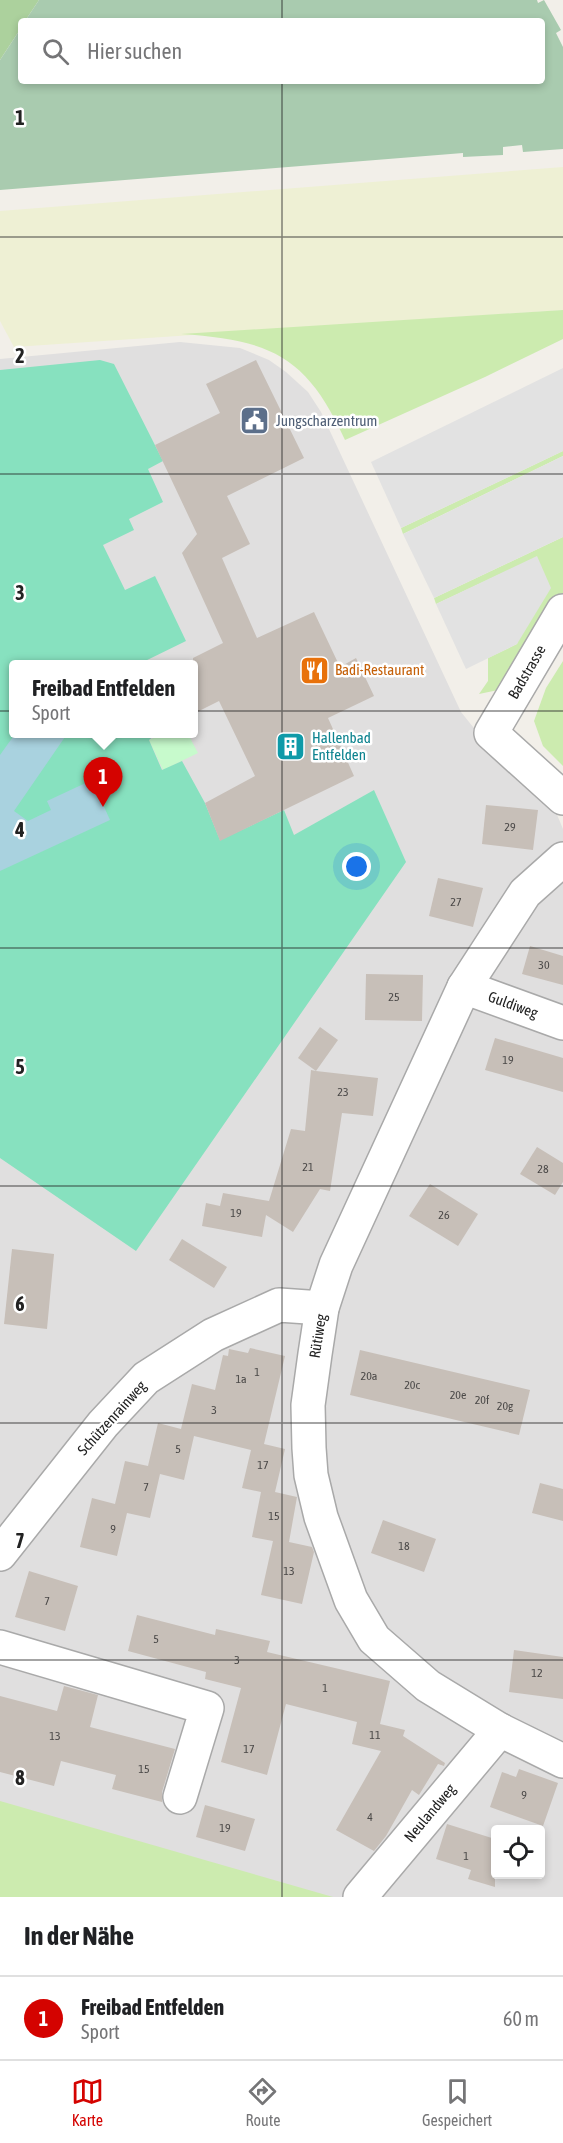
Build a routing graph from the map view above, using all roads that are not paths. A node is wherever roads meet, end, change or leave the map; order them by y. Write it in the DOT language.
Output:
graph roads {
  1 [pos="563,611"];
  2 [pos="563,798"];
  3 [pos="563,859"];
  4 [pos="464,987"];
  5 [pos="563,1023"];
  6 [pos="322,1308"];
  7 [pos="0,1554"];
  8 [pos="0,1647"];
  9 [pos="500,1730"];
  10 [pos="563,1761"];
  11 [pos="180,1797"];
  12 [pos="360,1897"];
  1 -- 2 [label="street, Badstrasse"];
  3 -- 4 [label="street, Rütiweg"];
  4 -- 5 [label="street, Guldiweg"];
  4 -- 6 [label="street, Rütiweg"];
  6 -- 7 [label="street, Schützenrainweg"];
  6 -- 9 [label="street, Rütiweg"];
  8 -- 11 [label="street"];
  9 -- 10 [label="street, Rütiweg"];
  9 -- 12 [label="street, Neulandweg"];
}
